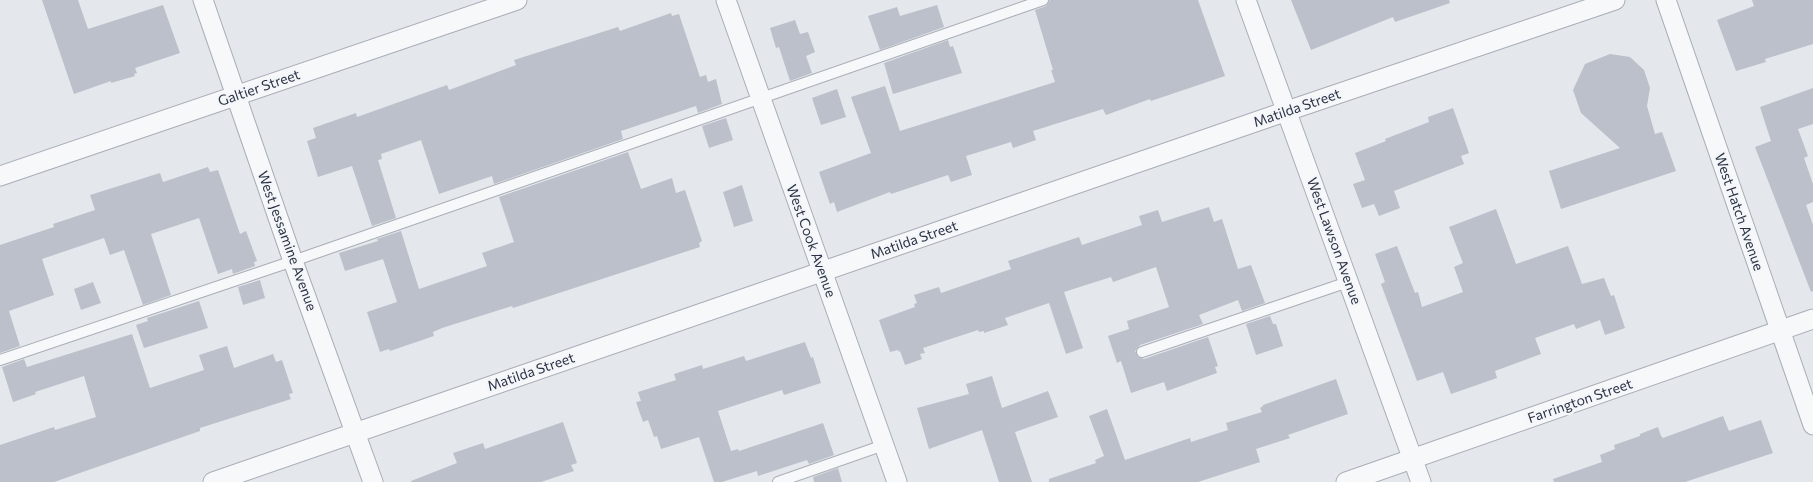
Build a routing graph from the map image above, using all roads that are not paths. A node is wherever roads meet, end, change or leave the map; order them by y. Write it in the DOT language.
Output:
graph roads {
  1 [pos="203,0"];
  2 [pos="517,0"];
  3 [pos="726,0"];
  4 [pos="1043,0"];
  5 [pos="1246,0"];
  6 [pos="1615,0"];
  7 [pos="1666,0"];
  8 [pos="236,96"];
  9 [pos="760,98"];
  10 [pos="1287,111"];
  11 [pos="0,176"];
  12 [pos="293,261"];
  13 [pos="822,272"];
  14 [pos="1348,282"];
  15 [pos="1813,319"];
  16 [pos="1780,331"];
  17 [pos="1142,352"];
  18 [pos="0,360"];
  19 [pos="1813,425"];
  20 [pos="356,433"];
  21 [pos="884,445"];
  22 [pos="1412,459"];
  23 [pos="213,482"];
  24 [pos="373,482"];
  25 [pos="778,482"];
  26 [pos="897,482"];
  27 [pos="1346,482"];
  28 [pos="1421,482"];
  1 -- 8 [label="street, West Jessamine Avenue"];
  2 -- 8 [label="street, Galtier Street"];
  3 -- 9 [label="street, West Cook Avenue"];
  4 -- 9 [label="lane"];
  5 -- 10 [label="street, West Lawson Avenue"];
  6 -- 10 [label="street, Matilda Street"];
  7 -- 16 [label="street, West Hatch Avenue"];
  8 -- 11 [label="street, Galtier Street"];
  8 -- 12 [label="street, West Jessamine Avenue"];
  9 -- 12 [label="lane"];
  9 -- 13 [label="street, West Cook Avenue"];
  10 -- 13 [label="street, Matilda Street"];
  10 -- 14 [label="street, West Lawson Avenue"];
  12 -- 18 [label="lane"];
  12 -- 20 [label="street, West Jessamine Avenue"];
  13 -- 20 [label="street, Matilda Street"];
  13 -- 21 [label="street, West Cook Avenue"];
  14 -- 17 [label="lane"];
  14 -- 22 [label="street, West Lawson Avenue"];
  15 -- 16 [label="street, Farrington Street"];
  16 -- 19 [label="street, West Hatch Avenue"];
  16 -- 22 [label="street, Farrington Street"];
  20 -- 23 [label="street, Matilda Street"];
  20 -- 24 [label="street, West Jessamine Avenue"];
  21 -- 25 [label="lane"];
  21 -- 26 [label="street, West Cook Avenue"];
  22 -- 27 [label="street, Farrington Street"];
  22 -- 28 [label="street, West Lawson Avenue"];
}
